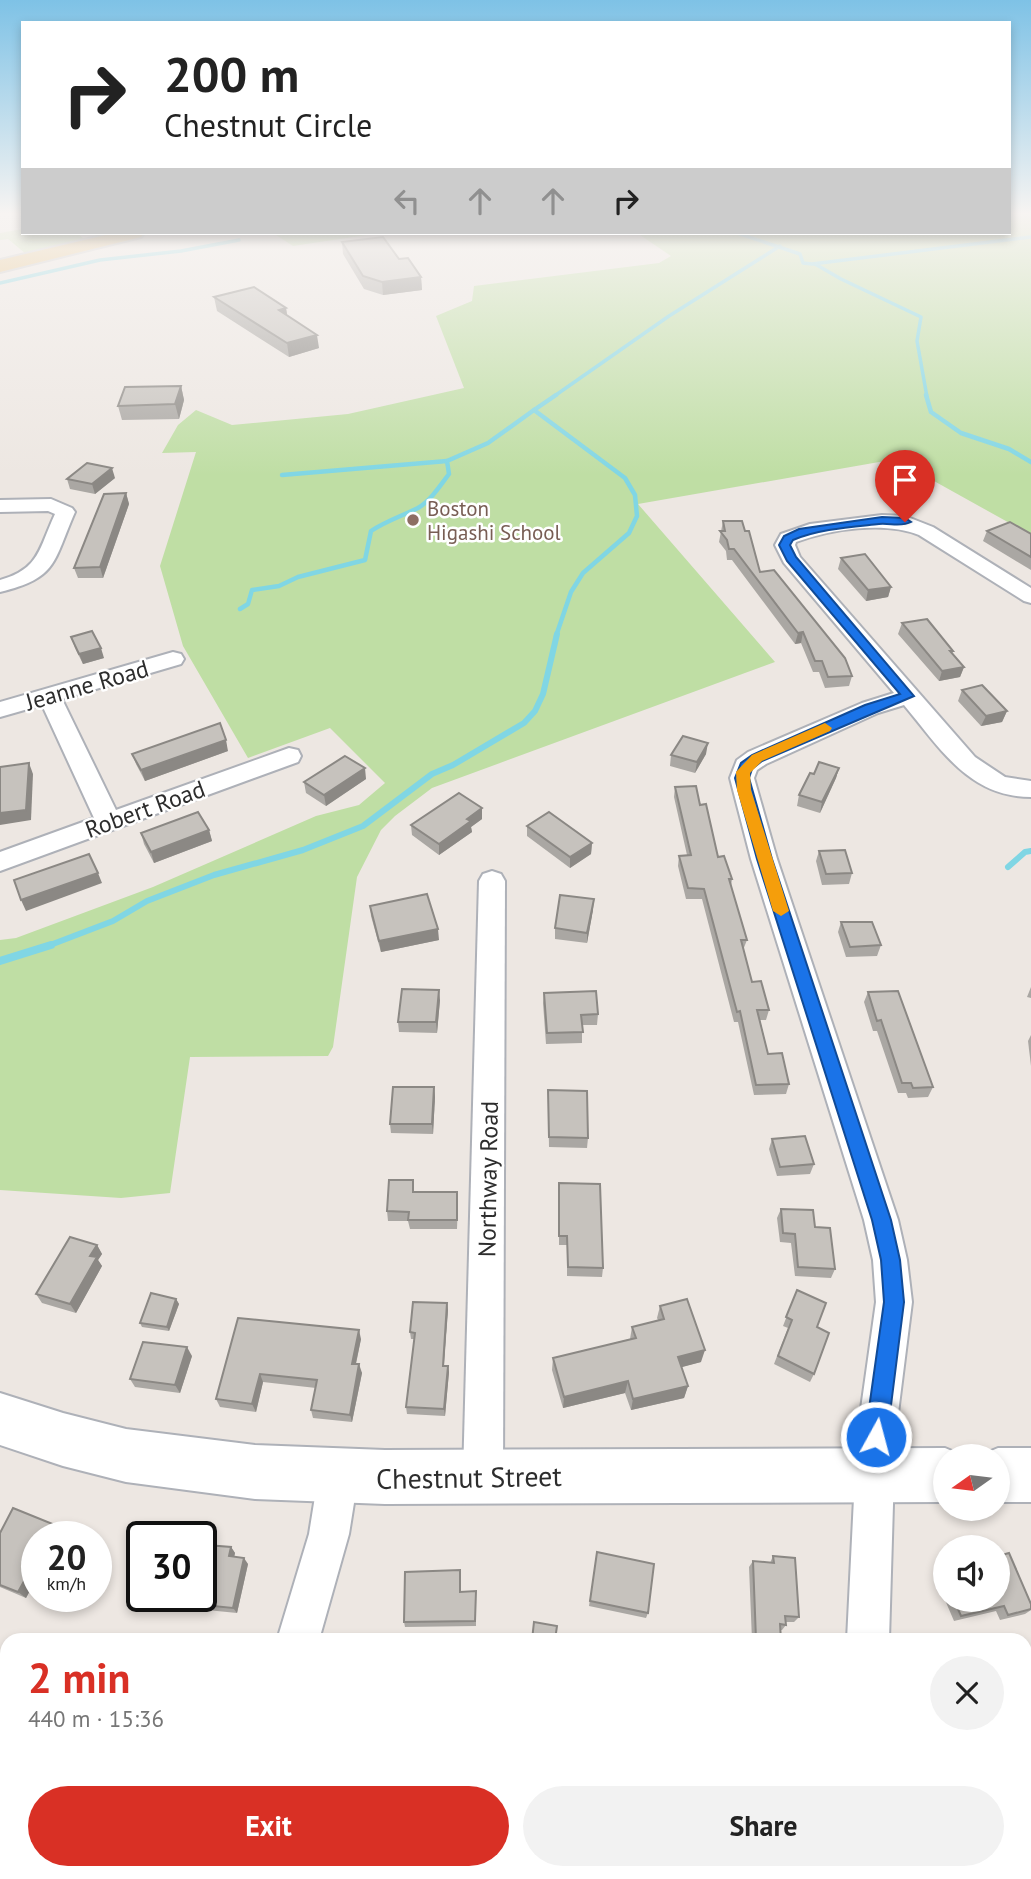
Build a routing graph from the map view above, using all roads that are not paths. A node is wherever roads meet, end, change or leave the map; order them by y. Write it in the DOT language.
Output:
graph roads {
  1 [pos="0,506"];
  2 [pos="0,586"];
  3 [pos="1031,597"];
  4 [pos="173,659"];
  5 [pos="49,696"];
  6 [pos="908,696"];
  7 [pos="0,710"];
  8 [pos="289,756"];
  9 [pos="1031,789"];
  10 [pos="108,822"];
  11 [pos="0,862"];
  12 [pos="492,881"];
  13 [pos="0,1419"];
  14 [pos="874,1475"];
  15 [pos="933,1475"];
  16 [pos="1010,1475"];
  17 [pos="1031,1475"];
  18 [pos="483,1477"];
  19 [pos="338,1478"];
  20 [pos="300,1633"];
  21 [pos="868,1633"];
  1 -- 2 [label="street"];
  3 -- 6 [label="street"];
  4 -- 5 [label="street, Jeanne Road"];
  5 -- 7 [label="street, Jeanne Road"];
  5 -- 10 [label="street"];
  6 -- 9 [label="street"];
  6 -- 14 [label="street"];
  8 -- 10 [label="street, Robert Road"];
  10 -- 11 [label="street, Robert Road"];
  12 -- 18 [label="street, Northway Road"];
  13 -- 19 [label="main road, Chestnut Street"];
  14 -- 15 [label="main road, Chestnut Street"];
  14 -- 18 [label="main road, Chestnut Street"];
  14 -- 21 [label="street"];
  16 -- 17 [label="main road"];
  18 -- 19 [label="main road, Chestnut Street"];
  19 -- 20 [label="street"];
}
